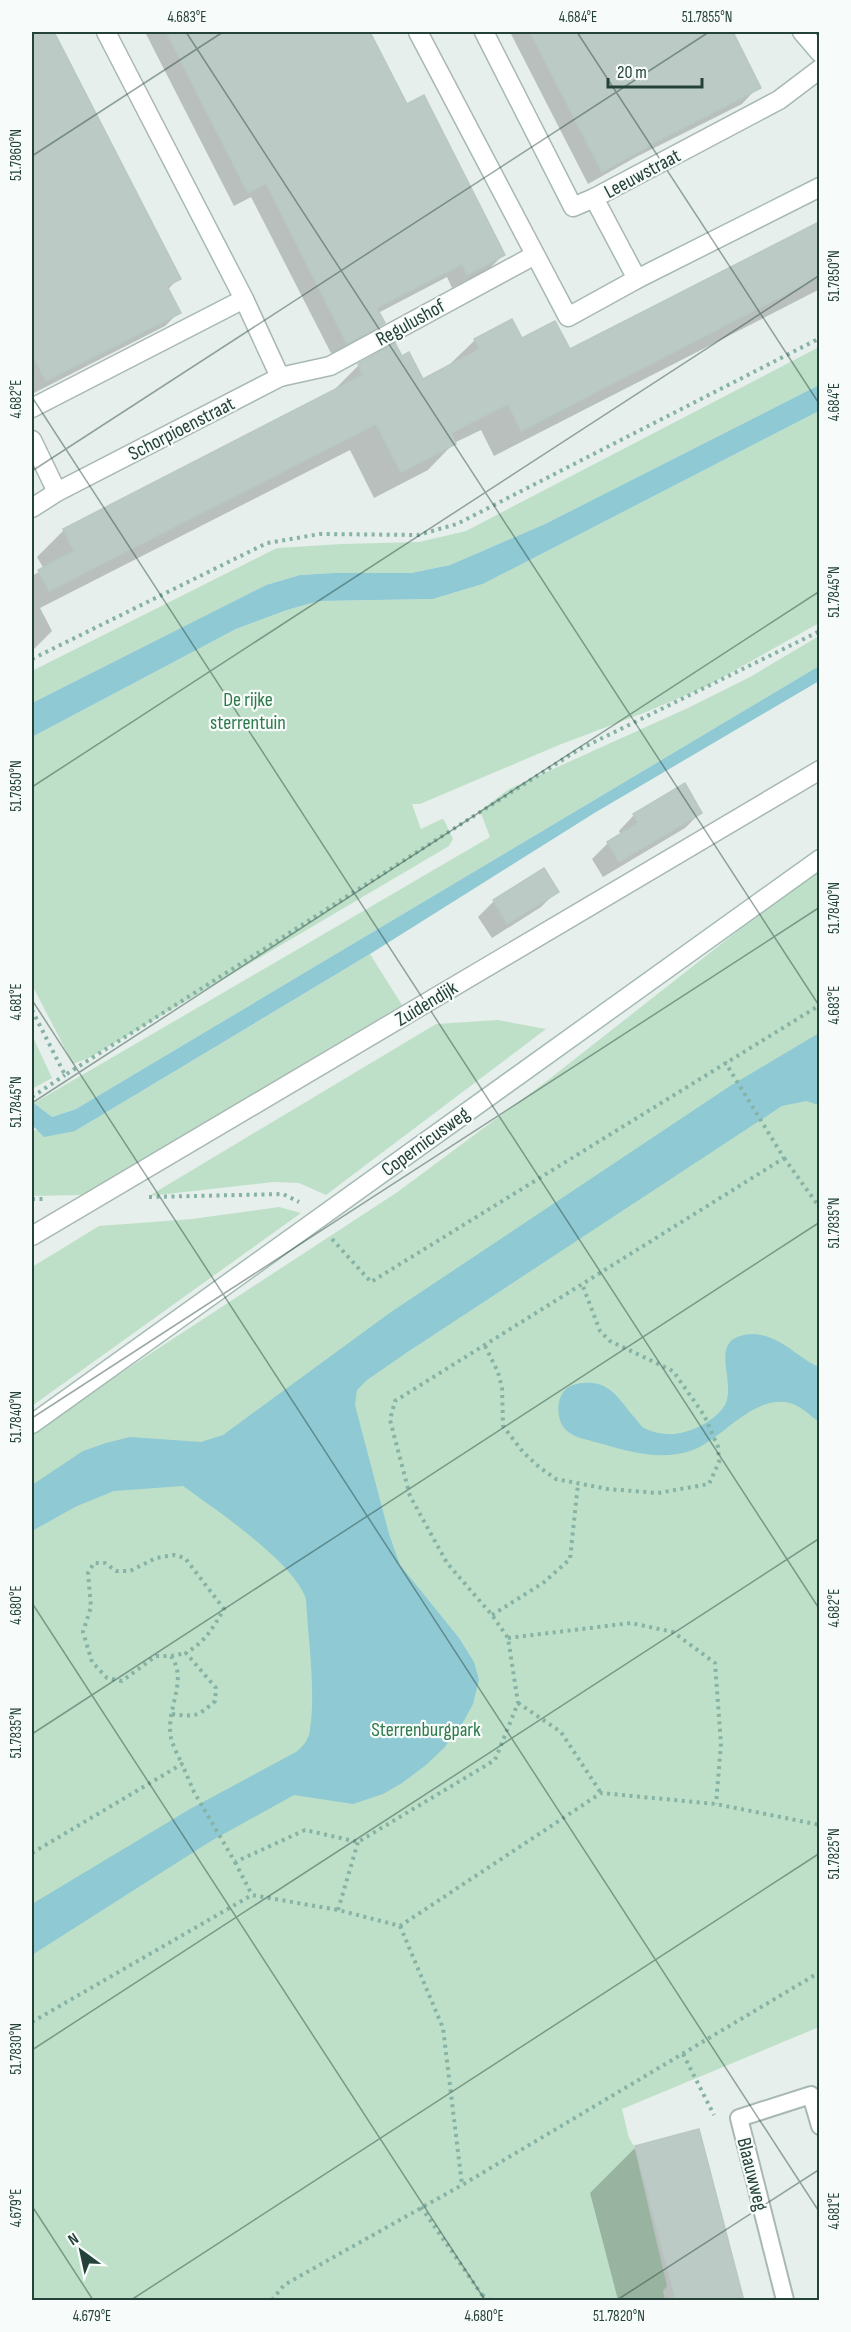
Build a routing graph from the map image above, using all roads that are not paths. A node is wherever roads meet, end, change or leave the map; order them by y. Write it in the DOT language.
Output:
graph roads {
  1 [pos="105,32"];
  2 [pos="418,32"];
  3 [pos="484,32"];
  4 [pos="802,32"];
  5 [pos="819,53"];
  6 [pos="819,69"];
  7 [pos="819,187"];
  8 [pos="594,198"];
  9 [pos="535,255"];
  10 [pos="637,279"];
  11 [pos="244,299"];
  12 [pos="280,377"];
  13 [pos="32,408"];
  14 [pos="32,440"];
  15 [pos="57,492"];
  16 [pos="32,508"];
  17 [pos="819,770"];
  18 [pos="819,859"];
  19 [pos="32,1236"];
  20 [pos="32,1424"];
  21 [pos="819,2126"];
  22 [pos="785,2301"];
  1 -- 11 [label="street"];
  2 -- 9 [label="street"];
  3 -- 8 [label="street"];
  4 -- 5 [label="street"];
  6 -- 8 [label="street, Leeuwstraat"];
  7 -- 10 [label="street"];
  8 -- 10 [label="street, Leeuwstraat"];
  9 -- 10 [label="street"];
  9 -- 12 [label="street, Regulushof"];
  11 -- 12 [label="street"];
  11 -- 13 [label="street"];
  12 -- 15 [label="street, Schorpioenstraat"];
  14 -- 15 [label="street"];
  15 -- 16 [label="street, Schorpioenstraat"];
  17 -- 19 [label="street, Zuidendijk"];
  18 -- 20 [label="street, Copernicusweg"];
  21 -- 22 [label="lane, Blaauwweg"];
}
